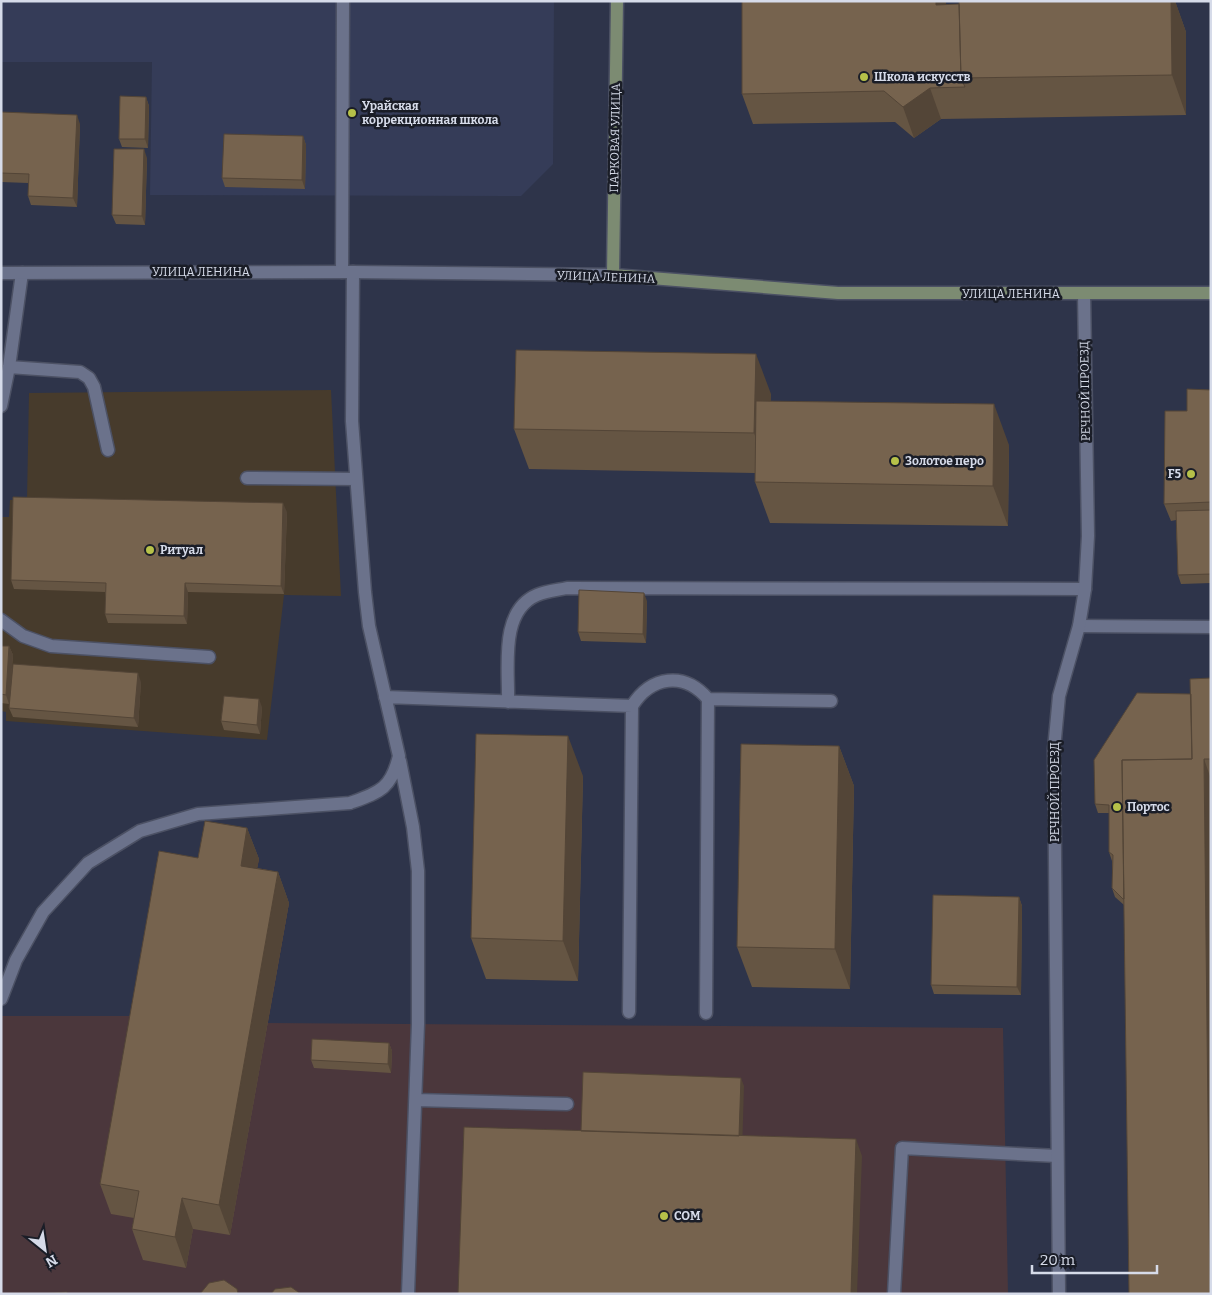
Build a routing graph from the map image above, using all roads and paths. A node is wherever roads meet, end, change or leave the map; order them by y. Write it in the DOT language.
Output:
graph roads {
  1 [pos="343,1"];
  2 [pos="617,1"];
  3 [pos="347,272"];
  4 [pos="1,273"];
  5 [pos="22,273"];
  6 [pos="613,276"];
  7 [pos="1211,293"];
  8 [pos="1084,294"];
  9 [pos="9,367"];
  10 [pos="1,406"];
  11 [pos="108,450"];
  12 [pos="247,478"];
  13 [pos="356,478"];
  14 [pos="1085,589"];
  15 [pos="1,620"];
  16 [pos="1079,626"];
  17 [pos="1211,627"];
  18 [pos="209,657"];
  19 [pos="385,698"];
  20 [pos="708,699"];
  21 [pos="831,701"];
  22 [pos="508,702"];
  23 [pos="632,706"];
  24 [pos="399,756"];
  25 [pos="1,999"];
  26 [pos="629,1012"];
  27 [pos="706,1013"];
  28 [pos="416,1100"];
  29 [pos="566,1104"];
  30 [pos="1057,1156"];
  31 [pos="408,1294"];
  32 [pos="894,1294"];
  33 [pos="1059,1294"];
  1 -- 3 [label="street"];
  2 -- 6 [label="main road, ПАРКОВАЯ УЛИЦА"];
  3 -- 5 [label="street, УЛИЦА ЛЕНИНА"];
  3 -- 6 [label="street, УЛИЦА ЛЕНИНА"];
  3 -- 13 [label="street"];
  4 -- 5 [label="street, УЛИЦА ЛЕНИНА"];
  5 -- 9 [label="street"];
  6 -- 8 [label="main road, УЛИЦА ЛЕНИНА"];
  7 -- 8 [label="main road, УЛИЦА ЛЕНИНА"];
  8 -- 14 [label="street, РЕЧНОЙ ПРОЕЗД"];
  9 -- 10 [label="street"];
  9 -- 11 [label="street"];
  12 -- 13 [label="street"];
  13 -- 19 [label="street"];
  14 -- 16 [label="street, РЕЧНОЙ ПРОЕЗД"];
  14 -- 22 [label="street"];
  15 -- 18 [label="street"];
  16 -- 17 [label="street"];
  16 -- 30 [label="street, РЕЧНОЙ ПРОЕЗД"];
  19 -- 22 [label="street"];
  19 -- 24 [label="street"];
  20 -- 21 [label="street"];
  20 -- 23 [label="street"];
  20 -- 27 [label="street"];
  22 -- 23 [label="street"];
  23 -- 26 [label="street"];
  24 -- 25 [label="street"];
  24 -- 28 [label="street"];
  28 -- 29 [label="street"];
  28 -- 31 [label="street"];
  30 -- 32 [label="street"];
  30 -- 33 [label="street, РЕЧНОЙ ПРОЕЗД"];
}
